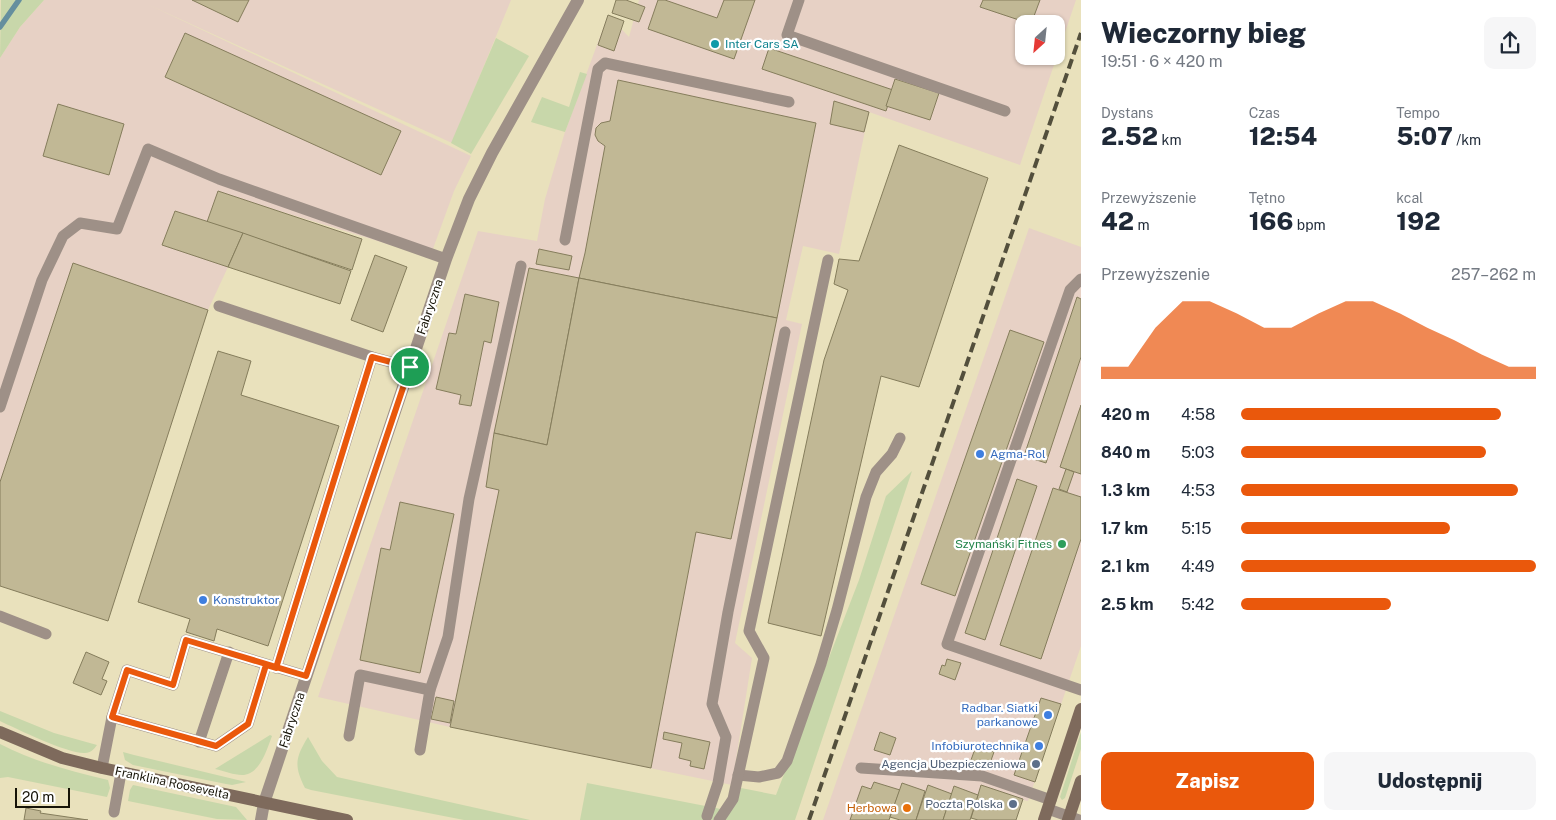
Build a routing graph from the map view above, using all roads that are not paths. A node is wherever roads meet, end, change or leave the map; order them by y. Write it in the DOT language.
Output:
graph roads {
  1 [pos="578,0"];
  2 [pos="799,0"];
  3 [pos="789,102"];
  4 [pos="1005,111"];
  5 [pos="565,240"];
  6 [pos="446,259"];
  7 [pos="828,260"];
  8 [pos="521,266"];
  9 [pos="1081,279"];
  10 [pos="219,306"];
  11 [pos="785,332"];
  12 [pos="372,357"];
  13 [pos="410,367"];
  14 [pos="0,407"];
  15 [pos="900,438"];
  16 [pos="0,616"];
  17 [pos="46,634"];
  18 [pos="229,652"];
  19 [pos="271,666"];
  20 [pos="306,676"];
  21 [pos="430,690"];
  22 [pos="1081,690"];
  23 [pos="1081,709"];
  24 [pos="112,717"];
  25 [pos="0,732"];
  26 [pos="349,736"];
  27 [pos="199,742"];
  28 [pos="420,750"];
  29 [pos="102,768"];
  30 [pos="861,768"];
  31 [pos="121,773"];
  32 [pos="738,774"];
  33 [pos="1081,781"];
  34 [pos="264,803"];
  35 [pos="1048,810"];
  36 [pos="114,812"];
  37 [pos="707,816"];
  38 [pos="1072,819"];
  39 [pos="261,820"];
  40 [pos="347,820"];
  41 [pos="719,820"];
  1 -- 6 [label="street, Fabryczna"];
  2 -- 4 [label="lane"];
  3 -- 5 [label="lane"];
  6 -- 13 [label="street, Fabryczna"];
  6 -- 14 [label="lane"];
  7 -- 32 [label="lane"];
  8 -- 21 [label="lane"];
  9 -- 22 [label="lane"];
  10 -- 12 [label="lane"];
  11 -- 37 [label="lane"];
  12 -- 13 [label="lane"];
  12 -- 19 [label="lane"];
  13 -- 20 [label="street, Fabryczna"];
  15 -- 32 [label="lane"];
  16 -- 17 [label="lane"];
  18 -- 19 [label="lane"];
  18 -- 24 [label="lane"];
  18 -- 27 [label="lane"];
  19 -- 20 [label="lane"];
  19 -- 27 [label="lane"];
  20 -- 34 [label="street, Fabryczna"];
  21 -- 26 [label="lane"];
  21 -- 28 [label="lane"];
  23 -- 35 [label="street"];
  24 -- 27 [label="lane"];
  24 -- 29 [label="lane"];
  25 -- 29 [label="street, Franklina Roosevelta"];
  29 -- 31 [label="street, Franklina Roosevelta"];
  30 -- 35 [label="lane"];
  31 -- 34 [label="street, Franklina Roosevelta"];
  31 -- 36 [label="lane"];
  32 -- 41 [label="lane"];
  33 -- 38 [label="street"];
  34 -- 39 [label="street, Fabryczna"];
  34 -- 40 [label="street, Franklina Roosevelta"];
  35 -- 38 [label="lane"];
}
